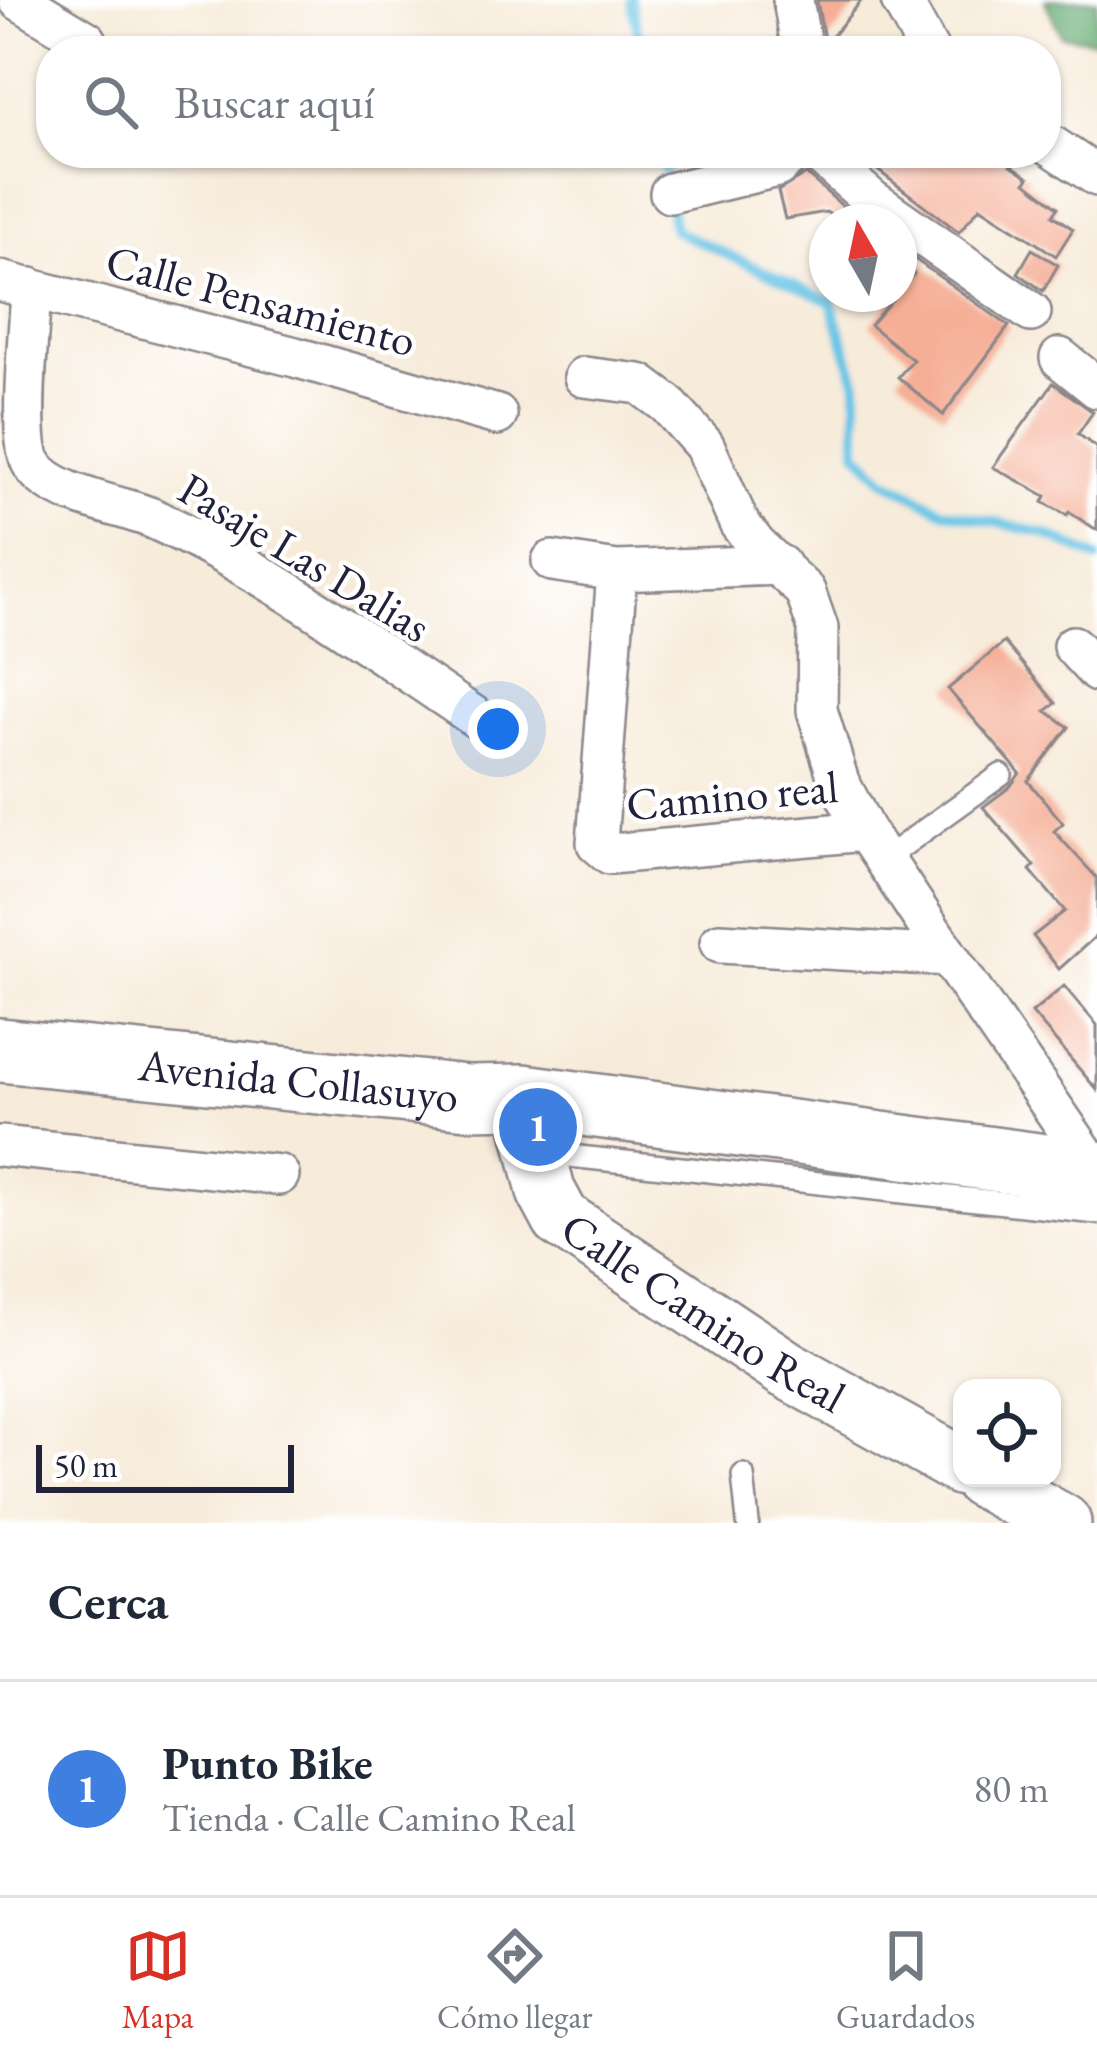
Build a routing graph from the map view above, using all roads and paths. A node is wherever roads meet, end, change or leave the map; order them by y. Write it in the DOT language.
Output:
graph roads {
  1 [pos="19,0"];
  2 [pos="794,0"];
  3 [pos="901,0"];
  4 [pos="79,36"];
  5 [pos="800,36"];
  6 [pos="921,36"];
  7 [pos="1061,152"];
  8 [pos="773,168"];
  9 [pos="835,168"];
  10 [pos="1097,176"];
  11 [pos="670,193"];
  12 [pos="16,285"];
  13 [pos="1031,312"];
  14 [pos="1060,358"];
  15 [pos="584,377"];
  16 [pos="1097,388"];
  17 [pos="497,416"];
  18 [pos="551,561"];
  19 [pos="780,565"];
  20 [pos="617,571"];
  21 [pos="490,727"];
  22 [pos="1000,775"];
  23 [pos="876,845"];
  24 [pos="720,943"];
  25 [pos="947,956"];
  26 [pos="0,1050"];
  27 [pos="529,1125"];
  28 [pos="0,1146"];
  29 [pos="1097,1173"];
  30 [pos="280,1175"];
  31 [pos="1097,1213"];
  32 [pos="953,1462"];
  33 [pos="743,1475"];
  34 [pos="997,1487"];
  35 [pos="748,1523"];
  36 [pos="1062,1523"];
  1 -- 4 [label="street"];
  2 -- 5 [label="street"];
  3 -- 6 [label="street"];
  7 -- 10 [label="street"];
  8 -- 11 [label="street"];
  9 -- 13 [label="street"];
  12 -- 17 [label="street, Calle Pensamiento"];
  12 -- 21 [label="street, Pasaje Las Dalias"];
  14 -- 16 [label="street"];
  15 -- 19 [label="street"];
  18 -- 20 [label="street"];
  19 -- 20 [label="street"];
  19 -- 23 [label="street"];
  20 -- 23 [label="street, Camino real"];
  22 -- 23 [label="lane"];
  23 -- 25 [label="street"];
  24 -- 25 [label="street"];
  25 -- 29 [label="street"];
  26 -- 27 [label="main road, Avenida Collasuyo"];
  27 -- 29 [label="main road, Avenida Collasuyo"];
  27 -- 31 [label="lane"];
  27 -- 32 [label="street, Calle Camino Real"];
  28 -- 30 [label="street"];
  33 -- 35 [label="lane"];
  34 -- 36 [label="street"];
}
